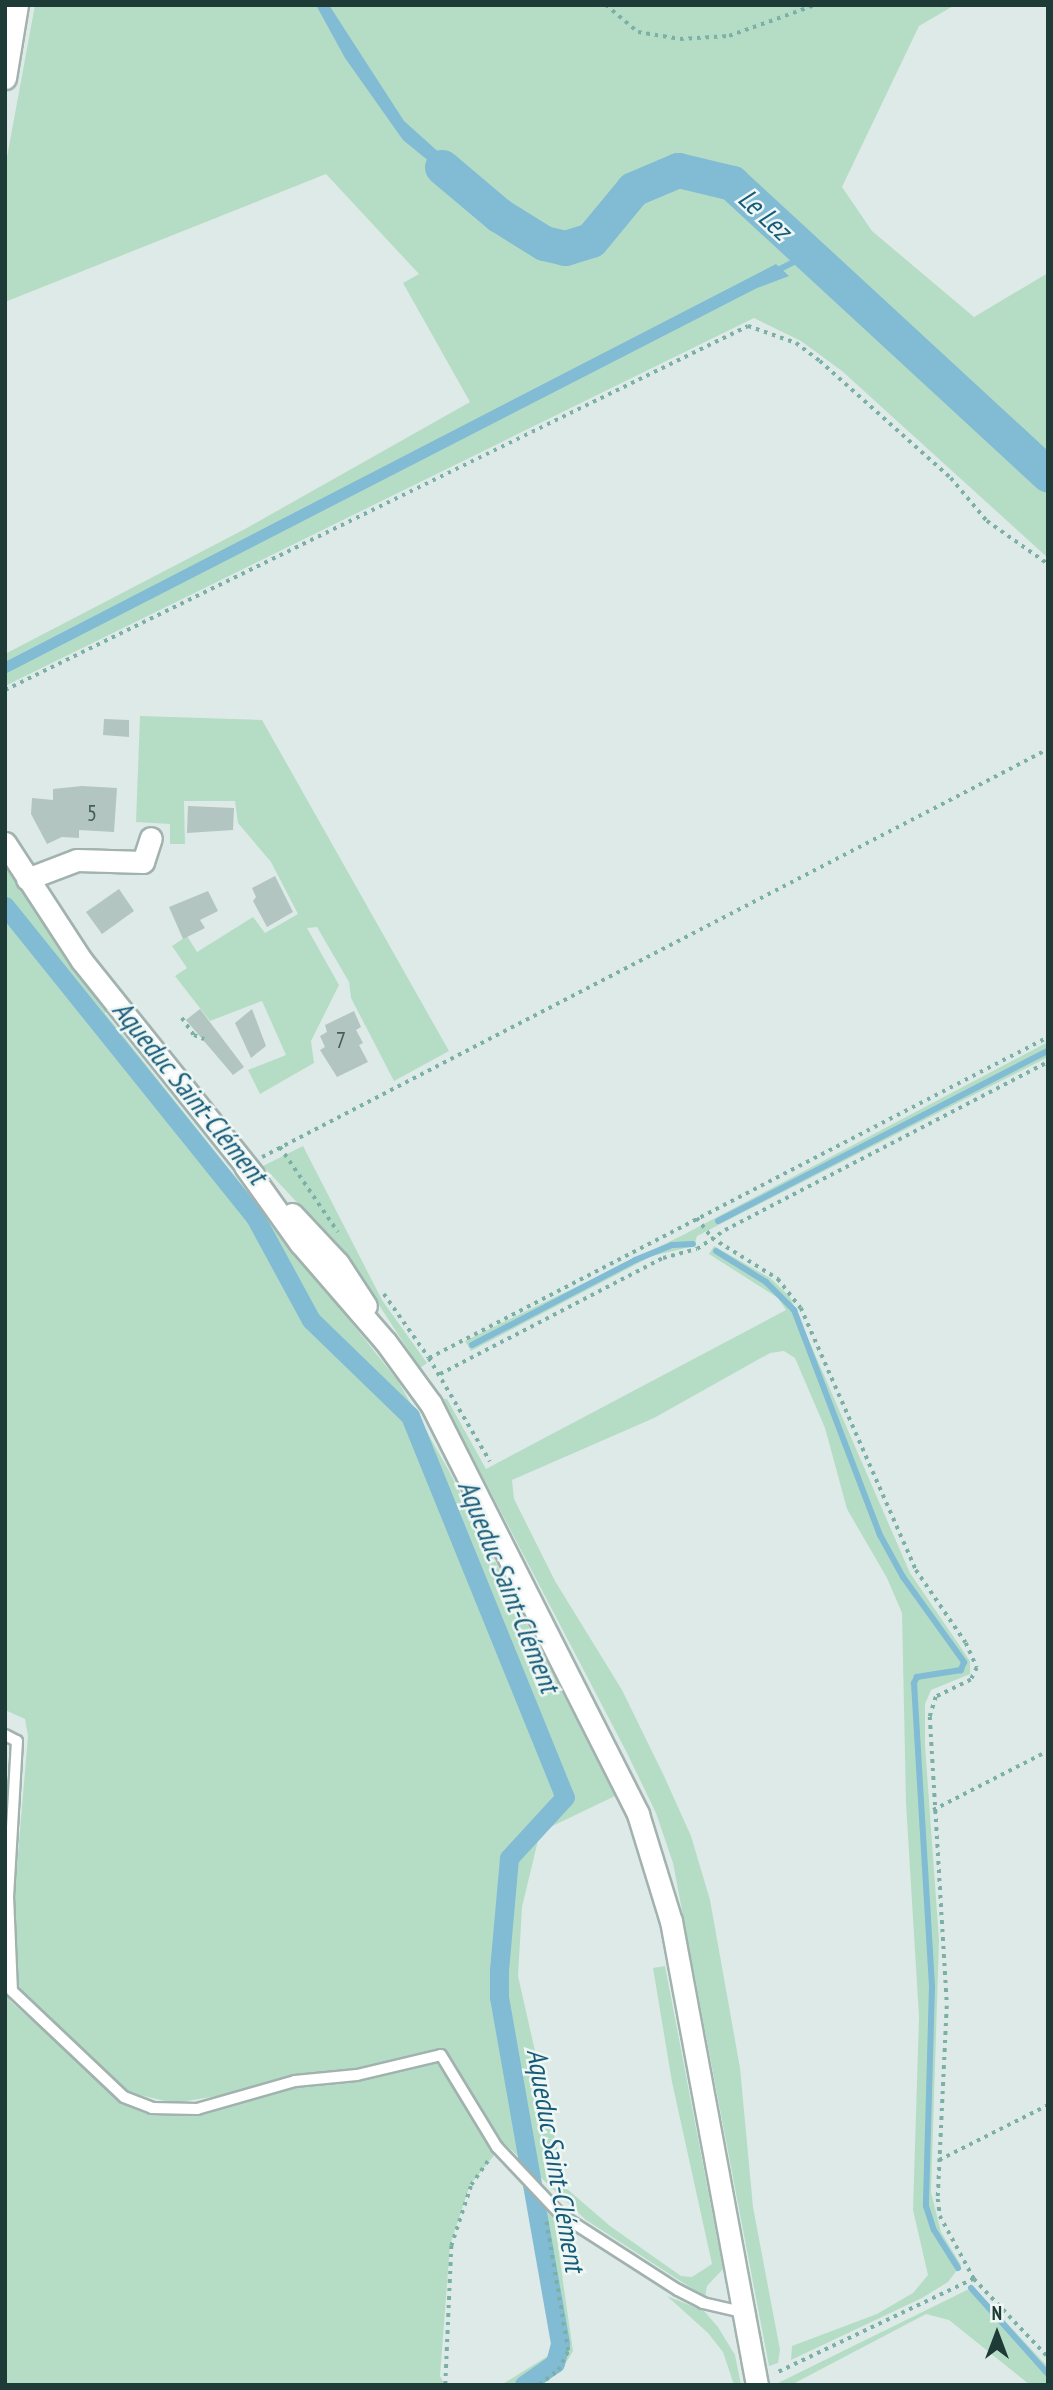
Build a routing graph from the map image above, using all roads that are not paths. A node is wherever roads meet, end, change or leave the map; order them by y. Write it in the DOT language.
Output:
graph roads {
  1 [pos="17,5"];
  2 [pos="5,78"];
  3 [pos="151,838"];
  4 [pos="5,843"];
  5 [pos="27,879"];
  6 [pos="5,1735"];
  7 [pos="746,2313"];
  8 [pos="757,2383"];
  1 -- 2 [label="street"];
  3 -- 5 [label="street"];
  4 -- 5 [label="street"];
  5 -- 7 [label="street"];
  6 -- 7 [label="lane"];
  7 -- 8 [label="street"];
}
